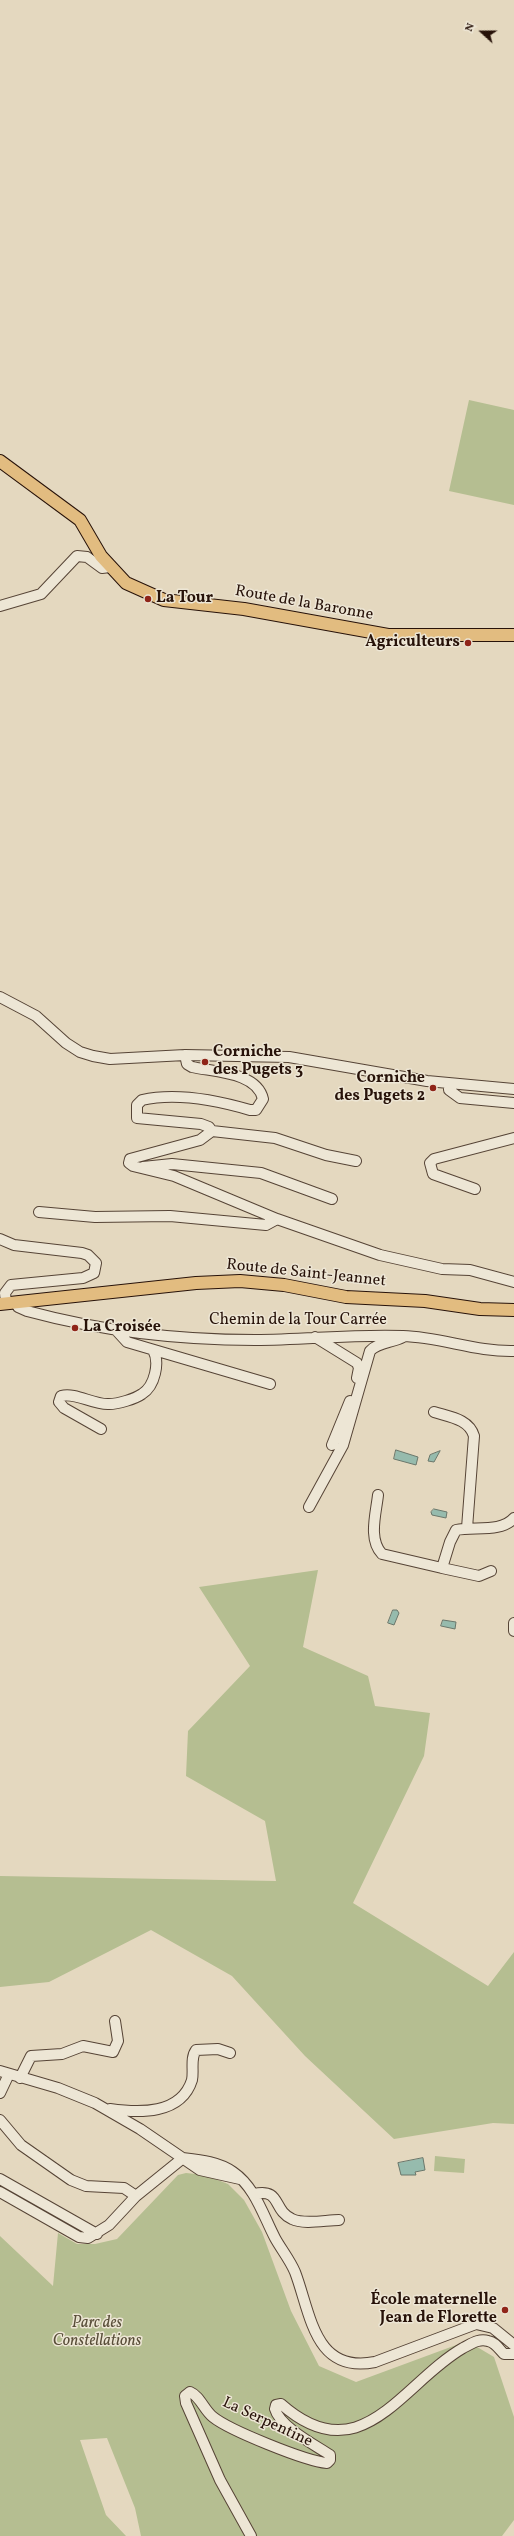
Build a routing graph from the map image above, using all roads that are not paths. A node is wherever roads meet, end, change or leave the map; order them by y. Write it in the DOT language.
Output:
graph roads {
  1 [pos="0,461"];
  2 [pos="110,567"];
  3 [pos="0,606"];
  4 [pos="514,635"];
  5 [pos="0,996"];
  6 [pos="185,1055"];
  7 [pos="449,1083"];
  8 [pos="514,1089"];
  9 [pos="514,1103"];
  10 [pos="212,1131"];
  11 [pos="514,1138"];
  12 [pos="356,1161"];
  13 [pos="139,1168"];
  14 [pos="475,1189"];
  15 [pos="332,1199"];
  16 [pos="40,1212"];
  17 [pos="277,1219"];
  18 [pos="0,1239"];
  19 [pos="514,1282"];
  20 [pos="7,1303"];
  21 [pos="514,1310"];
  22 [pos="116,1330"];
  23 [pos="404,1336"];
  24 [pos="315,1337"];
  25 [pos="153,1350"];
  26 [pos="514,1351"];
  27 [pos="270,1384"];
  28 [pos="434,1412"];
  29 [pos="101,1429"];
  30 [pos="332,1445"];
  31 [pos="378,1495"];
  32 [pos="309,1507"];
  33 [pos="514,1518"];
  34 [pos="467,1528"];
  35 [pos="442,1568"];
  36 [pos="490,1571"];
  37 [pos="514,1623"];
  38 [pos="514,1631"];
  39 [pos="115,2021"];
  40 [pos="230,2054"];
  41 [pos="4,2072"];
  42 [pos="20,2078"];
  43 [pos="0,2093"];
  44 [pos="106,2109"];
  45 [pos="142,2111"];
  46 [pos="0,2120"];
  47 [pos="140,2129"];
  48 [pos="183,2158"];
  49 [pos="0,2179"];
  50 [pos="0,2192"];
  51 [pos="254,2194"];
  52 [pos="136,2196"];
  53 [pos="339,2220"];
  54 [pos="97,2234"];
  55 [pos="514,2345"];
  56 [pos="514,2354"];
  57 [pos="251,2536"];
  1 -- 2 [label="main road, Route de la Baronne"];
  2 -- 3 [label="street"];
  2 -- 4 [label="main road, Route de la Baronne"];
  5 -- 6 [label="street"];
  6 -- 7 [label="street"];
  6 -- 10 [label="street"];
  7 -- 8 [label="street"];
  7 -- 9 [label="street"];
  10 -- 12 [label="street"];
  10 -- 13 [label="street"];
  11 -- 14 [label="street"];
  13 -- 15 [label="street"];
  13 -- 17 [label="street"];
  16 -- 17 [label="street"];
  17 -- 19 [label="street"];
  18 -- 20 [label="street"];
  20 -- 21 [label="main road, Route de Saint-Jeannet"];
  20 -- 22 [label="street, Chemin de la Tour Carrée"];
  22 -- 24 [label="street, Chemin de la Tour Carrée"];
  22 -- 25 [label="street"];
  23 -- 24 [label="street, Chemin de la Tour Carrée"];
  23 -- 26 [label="street, Chemin de la Tour Carrée"];
  23 -- 32 [label="street"];
  24 -- 30 [label="street"];
  25 -- 27 [label="street"];
  25 -- 29 [label="street"];
  28 -- 34 [label="street"];
  31 -- 35 [label="street"];
  33 -- 34 [label="street"];
  34 -- 35 [label="street"];
  35 -- 36 [label="street"];
  37 -- 38 [label="street"];
  39 -- 42 [label="street"];
  40 -- 45 [label="street"];
  41 -- 42 [label="street"];
  41 -- 43 [label="street"];
  42 -- 44 [label="street"];
  44 -- 45 [label="street"];
  44 -- 47 [label="street"];
  45 -- 47 [label="street"];
  46 -- 52 [label="street"];
  47 -- 48 [label="street"];
  48 -- 51 [label="street"];
  48 -- 52 [label="street"];
  49 -- 54 [label="street"];
  50 -- 54 [label="street"];
  51 -- 53 [label="street"];
  51 -- 55 [label="street"];
  52 -- 54 [label="street"];
  56 -- 57 [label="street, La Serpentine"];
}
